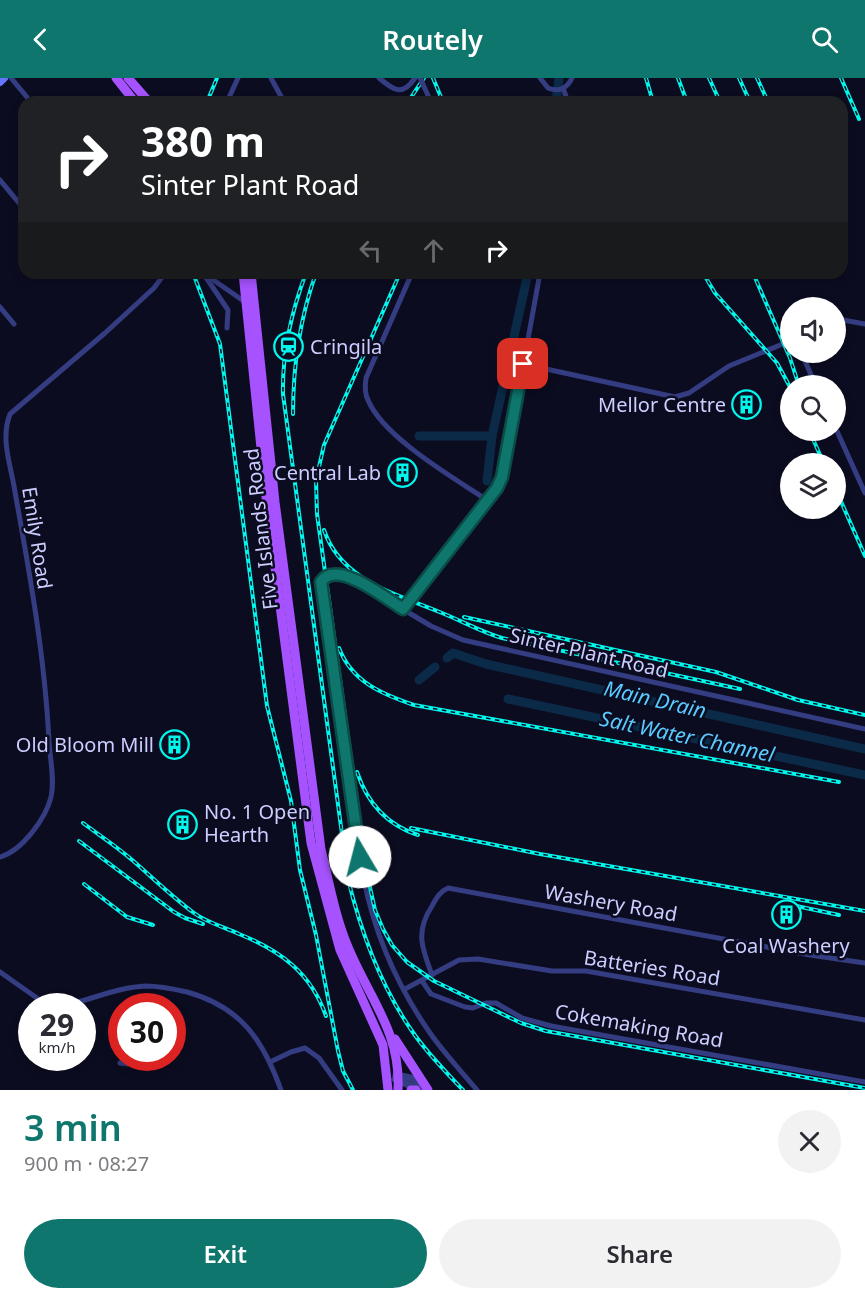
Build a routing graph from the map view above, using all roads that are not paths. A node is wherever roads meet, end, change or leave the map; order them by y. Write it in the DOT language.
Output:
graph roads {
  1 [pos="4,78"];
  2 [pos="11,78"];
  3 [pos="116,78"];
  4 [pos="128,78"];
  5 [pos="133,78"];
  6 [pos="238,78"];
  7 [pos="272,78"];
  8 [pos="380,78"];
  9 [pos="417,78"];
  10 [pos="540,78"];
  11 [pos="572,78"];
  12 [pos="0,82"];
  13 [pos="563,88"];
  14 [pos="26,96"];
  15 [pos="130,96"];
  16 [pos="144,96"];
  17 [pos="145,96"];
  18 [pos="230,96"];
  19 [pos="281,96"];
  20 [pos="428,96"];
  21 [pos="566,96"];
  22 [pos="0,180"];
  23 [pos="18,202"];
  24 [pos="160,279"];
  25 [pos="209,279"];
  26 [pos="212,279"];
  27 [pos="244,279"];
  28 [pos="252,279"];
  29 [pos="409,279"];
  30 [pos="539,279"];
  31 [pos="246,303"];
  32 [pos="0,307"];
  33 [pos="846,321"];
  34 [pos="14,324"];
  35 [pos="865,324"];
  36 [pos="227,328"];
  37 [pos="780,345"];
  38 [pos="523,364"];
  39 [pos="546,369"];
  40 [pos="520,381"];
  41 [pos="841,441"];
  42 [pos="865,493"];
  43 [pos="487,500"];
  44 [pos="403,609"];
  45 [pos="865,729"];
  46 [pos="0,857"];
  47 [pos="865,963"];
  48 [pos="0,972"];
  49 [pos="432,975"];
  50 [pos="422,981"];
  51 [pos="405,989"];
  52 [pos="27,993"];
  53 [pos="96,998"];
  54 [pos="865,1020"];
  55 [pos="386,1024"];
  56 [pos="270,1062"];
  57 [pos="387,1076"];
  58 [pos="398,1082"];
  59 [pos="865,1082"];
  60 [pos="281,1090"];
  61 [pos="342,1090"];
  62 [pos="388,1090"];
  63 [pos="411,1090"];
  64 [pos="418,1090"];
  65 [pos="428,1090"];
  66 [pos="477,1090"];
  1 -- 12 [label="main road"];
  2 -- 14 [label="street"];
  3 -- 15 [label="main road"];
  4 -- 16 [label="main road"];
  5 -- 17 [label="main road"];
  6 -- 18 [label="street"];
  7 -- 19 [label="street"];
  8 -- 9 [label="street"];
  9 -- 20 [label="street, bridge"];
  10 -- 13 [label="street"];
  11 -- 13 [label="street"];
  13 -- 21 [label="street"];
  22 -- 23 [label="street"];
  24 -- 46 [label="street, Emily Road"];
  25 -- 36 [label="street"];
  26 -- 31 [label="street"];
  27 -- 31 [label="main road, Five Islands Road"];
  28 -- 55 [label="main road, Five Islands Road"];
  29 -- 43 [label="street"];
  30 -- 38 [label="street"];
  31 -- 57 [label="main road, Five Islands Road"];
  32 -- 34 [label="street"];
  33 -- 35 [label="street"];
  37 -- 39 [label="street"];
  38 -- 39 [label="street"];
  38 -- 40 [label="street"];
  39 -- 40 [label="street"];
  40 -- 43 [label="street"];
  41 -- 42 [label="street"];
  43 -- 44 [label="street"];
  44 -- 45 [label="street, Sinter Plant Road"];
  44 -- 51 [label="street, Sinter Plant Road"];
  47 -- 49 [label="street, Washery Road"];
  48 -- 52 [label="street"];
  49 -- 50 [label="street, Batteries Road"];
  49 -- 54 [label="street, Batteries Road"];
  50 -- 51 [label="street, Batteries Road"];
  50 -- 59 [label="street, Cokemaking Road"];
  51 -- 66 [label="street"];
  53 -- 56 [label="street"];
  55 -- 58 [label="main road, Five Islands Road"];
  55 -- 65 [label="main road"];
  56 -- 60 [label="street"];
  56 -- 61 [label="street"];
  57 -- 58 [label="street"];
  57 -- 62 [label="main road, Five Islands Road"];
  58 -- 64 [label="street"];
  58 -- 65 [label="street"];
  63 -- 64 [label="main road"];
}
